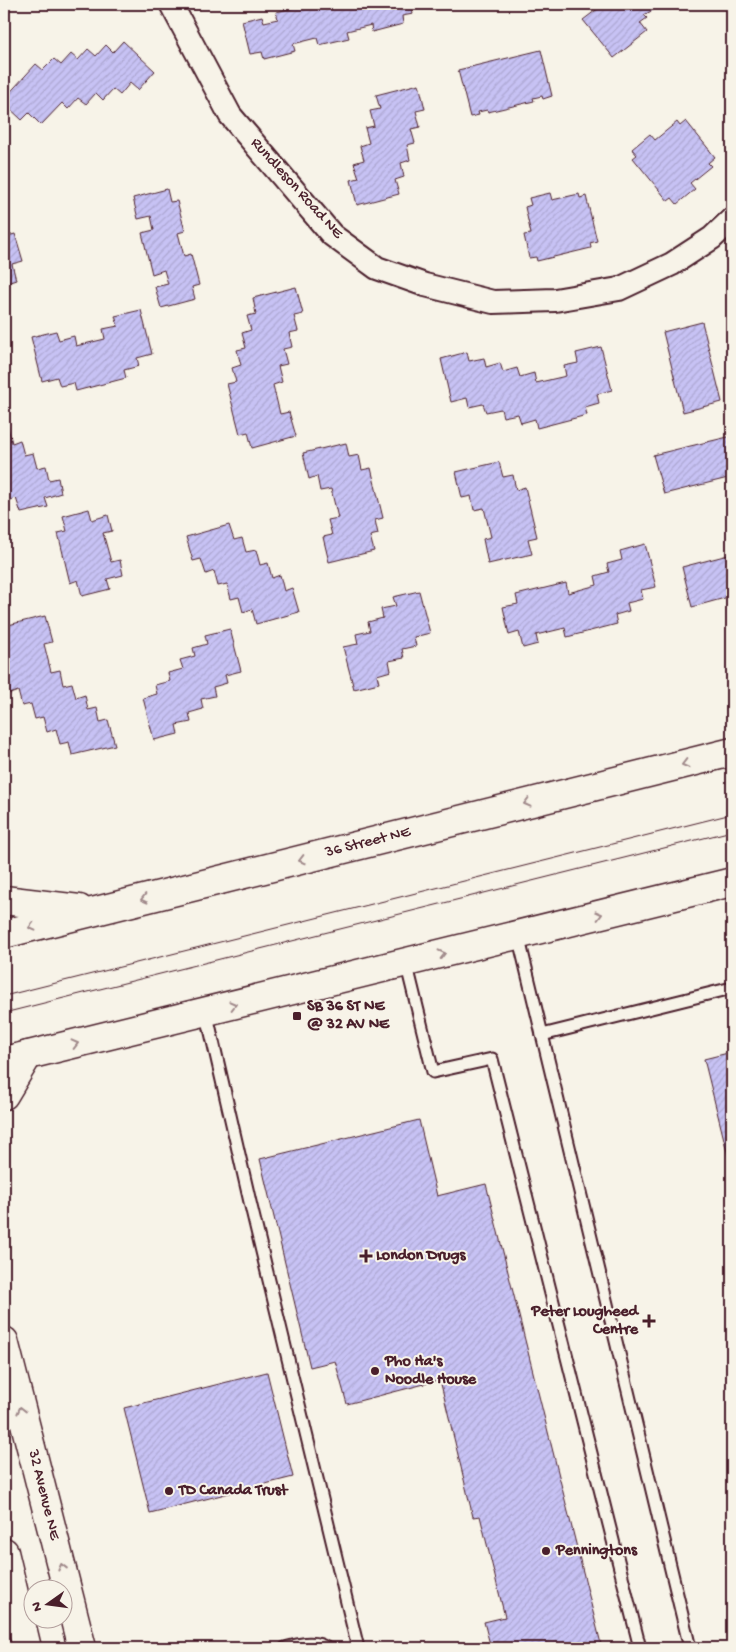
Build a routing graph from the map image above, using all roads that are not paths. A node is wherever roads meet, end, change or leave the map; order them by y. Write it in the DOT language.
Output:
graph roads {
  1 [pos="171,4"];
  2 [pos="732,219"];
  3 [pos="732,752"];
  4 [pos="732,882"];
  5 [pos="4,900"];
  6 [pos="95,911"];
  7 [pos="4,934"];
  8 [pos="518,935"];
  9 [pos="406,962"];
  10 [pos="732,988"];
  11 [pos="206,1011"];
  12 [pos="542,1035"];
  13 [pos="16,1058"];
  14 [pos="4,1095"];
  15 [pos="4,1341"];
  16 [pos="4,1552"];
  17 [pos="8,1588"];
  18 [pos="27,1648"];
  19 [pos="82,1648"];
  20 [pos="285,1648"];
  21 [pos="326,1648"];
  22 [pos="358,1648"];
  23 [pos="640,1648"];
  24 [pos="690,1648"];
  1 -- 2 [label="street, Rundleson Road NE"];
  3 -- 6 [label="main road, 36 Street NE, one-way"];
  8 -- 4 [label="main road, one-way"];
  5 -- 6 [label="main road"];
  6 -- 7 [label="main road, 36 Street NE, one-way"];
  9 -- 8 [label="main road, one-way"];
  8 -- 12 [label="lane"];
  11 -- 9 [label="main road, one-way"];
  9 -- 23 [label="lane"];
  10 -- 12 [label="lane"];
  13 -- 11 [label="main road, one-way"];
  11 -- 22 [label="lane"];
  12 -- 24 [label="lane"];
  13 -- 14 [label="main road"];
  19 -- 15 [label="main road, 32 Avenue NE, one-way"];
  16 -- 17 [label="main road"];
  17 -- 18 [label="main road"];
  20 -- 21 [label="lane"];
}
